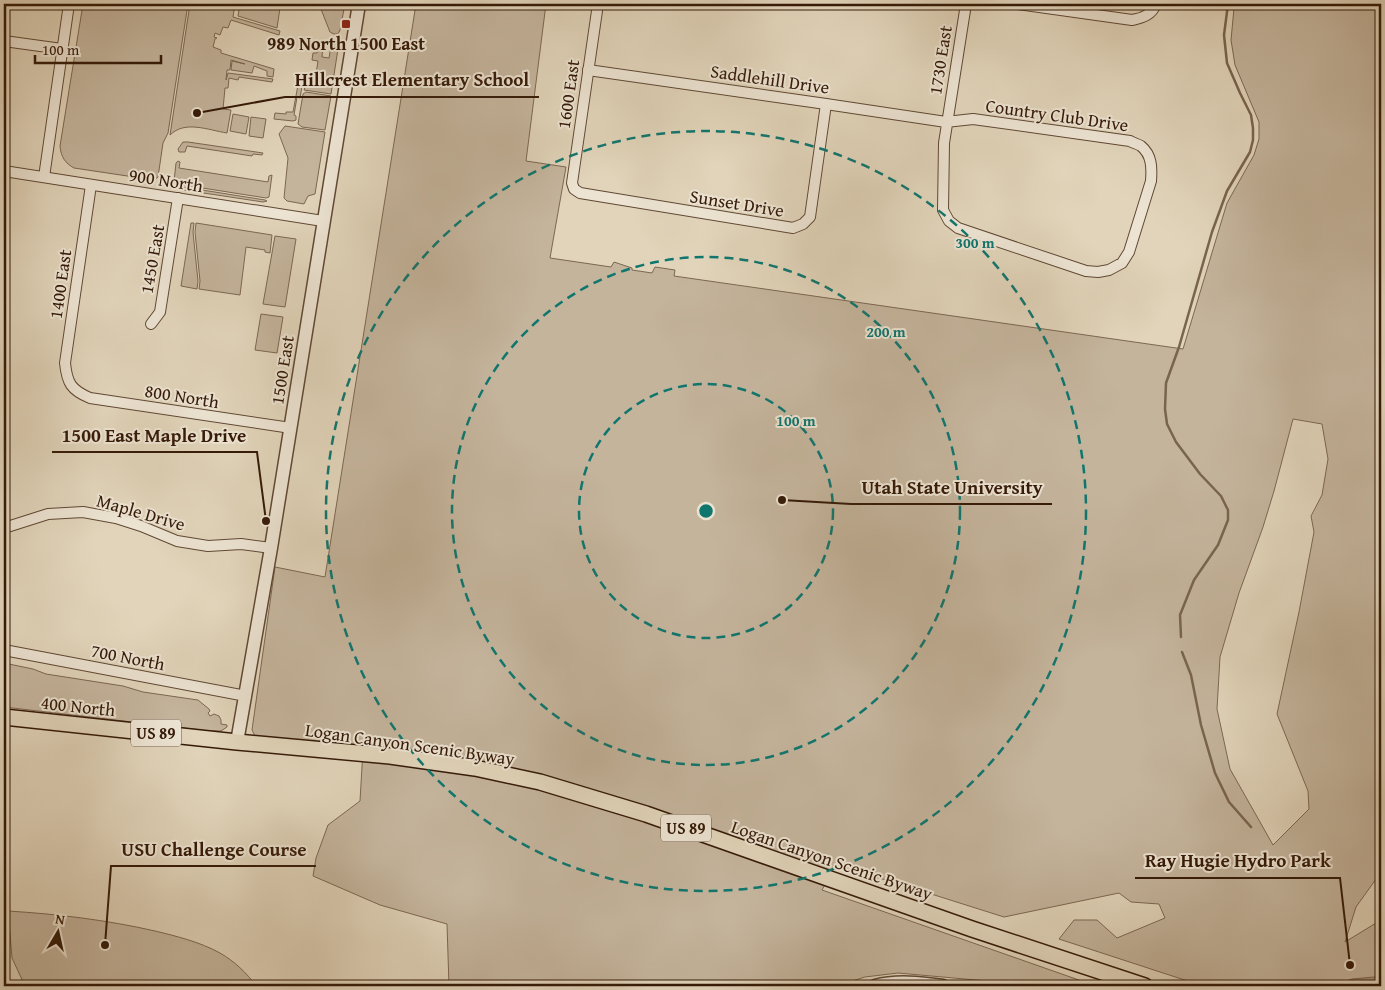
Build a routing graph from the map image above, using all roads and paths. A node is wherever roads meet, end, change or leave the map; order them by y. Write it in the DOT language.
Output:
graph roads {
  1 [pos="69,4"];
  2 [pos="359,4"];
  3 [pos="598,4"];
  4 [pos="966,4"];
  5 [pos="1018,4"];
  6 [pos="1156,4"];
  7 [pos="4,41"];
  8 [pos="62,49"];
  9 [pos="588,70"];
  10 [pos="826,104"];
  11 [pos="946,122"];
  12 [pos="4,171"];
  13 [pos="44,177"];
  14 [pos="91,185"];
  15 [pos="574,189"];
  16 [pos="178,198"];
  17 [pos="323,221"];
  18 [pos="151,324"];
  19 [pos="72,387"];
  20 [pos="291,428"];
  21 [pos="4,528"];
  22 [pos="271,548"];
  23 [pos="4,650"];
  24 [pos="246,696"];
  25 [pos="4,717"];
  26 [pos="237,742"];
  27 [pos="875,986"];
  28 [pos="943,986"];
  29 [pos="1145,986"];
  1 -- 8 [label="street"];
  2 -- 17 [label="street, 1500 East"];
  3 -- 9 [label="street, 1600 East"];
  4 -- 11 [label="street, 1730 East"];
  5 -- 6 [label="street"];
  7 -- 8 [label="street"];
  8 -- 13 [label="street"];
  9 -- 10 [label="street, Saddlehill Drive"];
  9 -- 15 [label="street, 1600 East"];
  10 -- 11 [label="street, Saddlehill Drive"];
  10 -- 15 [label="street, Sunset Drive"];
  11 -- 11 [label="street, Country Club Drive"];
  12 -- 13 [label="street, 900 North"];
  13 -- 14 [label="street, 900 North"];
  14 -- 16 [label="street, 900 North"];
  14 -- 19 [label="street, 1400 East"];
  16 -- 17 [label="street, 900 North"];
  16 -- 18 [label="street, 1450 East"];
  17 -- 20 [label="street, 1500 East"];
  19 -- 20 [label="street, 800 North"];
  20 -- 22 [label="street, 1500 East"];
  21 -- 22 [label="street, Maple Drive"];
  22 -- 24 [label="street, 1500 East"];
  23 -- 24 [label="street, 700 North"];
  24 -- 26 [label="street, 1500 East"];
  25 -- 26 [label="main road, 400 North / US 89"];
  26 -- 29 [label="main road, Logan Canyon Scenic Byway / US 89"];
  27 -- 28 [label="street"];
}
